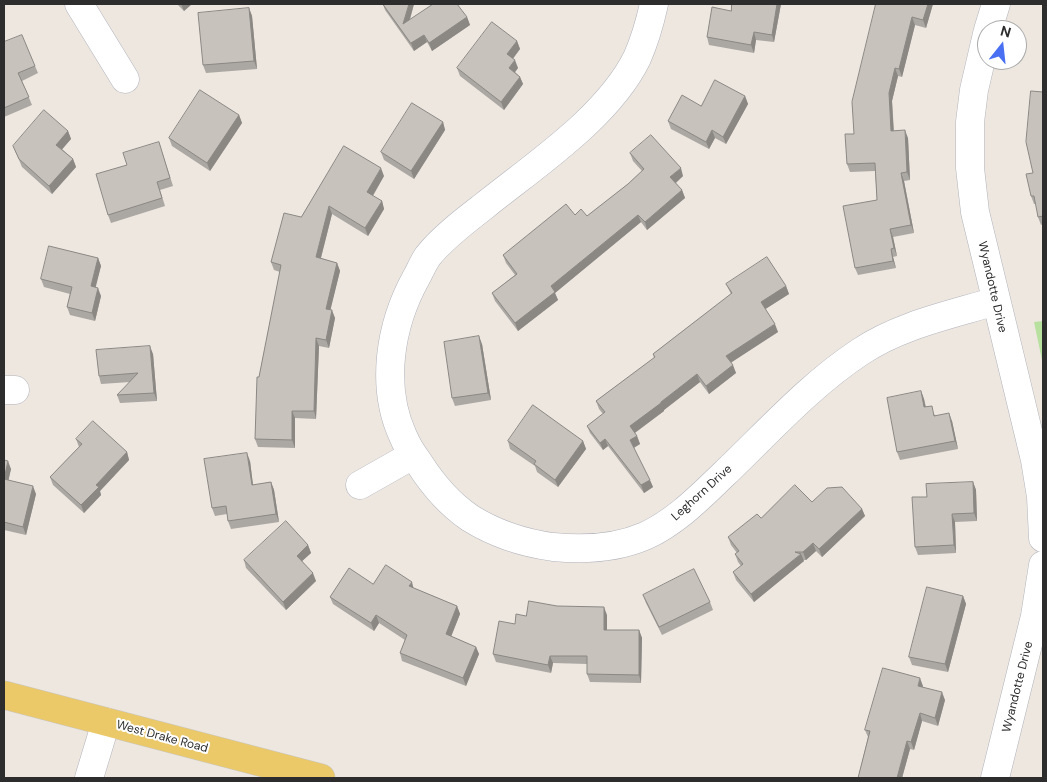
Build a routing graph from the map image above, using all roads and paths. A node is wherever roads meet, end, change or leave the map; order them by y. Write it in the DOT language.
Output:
graph roads {
  1 [pos="79,4"];
  2 [pos="654,4"];
  3 [pos="996,4"];
  4 [pos="991,20"];
  5 [pos="979,70"];
  6 [pos="125,79"];
  7 [pos="996,301"];
  8 [pos="413,454"];
  9 [pos="360,486"];
  10 [pos="1043,538"];
  11 [pos="1043,565"];
  12 [pos="4,695"];
  13 [pos="106,722"];
  14 [pos="89,778"];
  15 [pos="321,778"];
  16 [pos="995,778"];
  1 -- 6 [label="street"];
  2 -- 8 [label="street, Leghorn Drive"];
  3 -- 4 [label="street"];
  5 -- 7 [label="street, Wyandotte Drive"];
  7 -- 8 [label="street, Leghorn Drive"];
  7 -- 10 [label="street, Wyandotte Drive"];
  8 -- 9 [label="street"];
  11 -- 16 [label="street, Wyandotte Drive"];
  12 -- 13 [label="main road, West Drake Road"];
  13 -- 14 [label="street"];
  13 -- 15 [label="main road, West Drake Road"];
}
